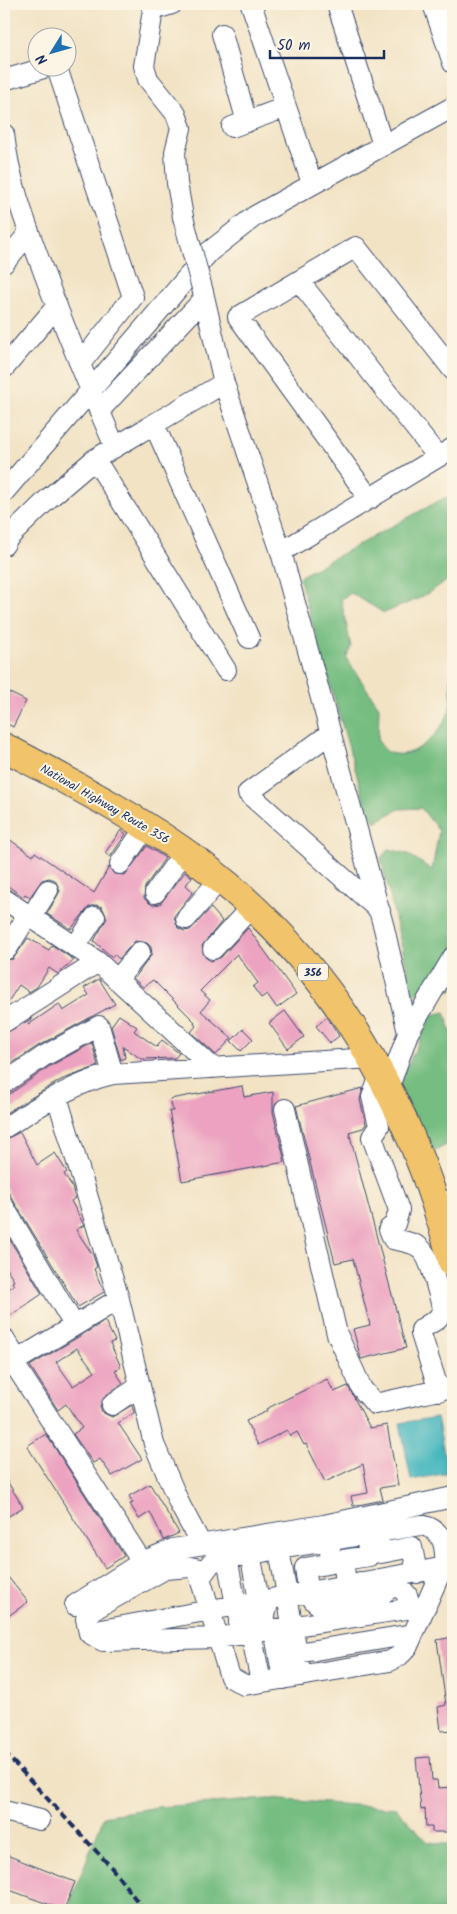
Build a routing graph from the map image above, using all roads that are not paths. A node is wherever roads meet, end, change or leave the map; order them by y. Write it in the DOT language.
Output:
graph roads {
  1 [pos="172,4"];
  2 [pos="250,4"];
  3 [pos="337,4"];
  4 [pos="433,4"];
  5 [pos="152,7"];
  6 [pos="222,34"];
  7 [pos="453,63"];
  8 [pos="28,73"];
  9 [pos="60,78"];
  10 [pos="4,80"];
  11 [pos="286,107"];
  12 [pos="453,108"];
  13 [pos="4,134"];
  14 [pos="383,145"];
  15 [pos="312,184"];
  16 [pos="9,186"];
  17 [pos="29,233"];
  18 [pos="4,263"];
  19 [pos="299,281"];
  20 [pos="204,296"];
  21 [pos="56,306"];
  22 [pos="80,364"];
  23 [pos="4,368"];
  24 [pos="453,370"];
  25 [pos="224,384"];
  26 [pos="90,390"];
  27 [pos="99,411"];
  28 [pos="154,424"];
  29 [pos="115,446"];
  30 [pos="446,452"];
  31 [pos="95,459"];
  32 [pos="4,492"];
  33 [pos="370,499"];
  34 [pos="4,545"];
  35 [pos="281,552"];
  36 [pos="249,638"];
  37 [pos="226,670"];
  38 [pos="331,733"];
  39 [pos="4,746"];
  40 [pos="146,827"];
  41 [pos="184,852"];
  42 [pos="120,864"];
  43 [pos="220,879"];
  44 [pos="48,890"];
  45 [pos="155,893"];
  46 [pos="4,899"];
  47 [pos="252,906"];
  48 [pos="380,911"];
  49 [pos="30,916"];
  50 [pos="95,916"];
  51 [pos="186,918"];
  52 [pos="75,947"];
  53 [pos="7,949"];
  54 [pos="213,949"];
  55 [pos="140,952"];
  56 [pos="453,956"];
  57 [pos="98,962"];
  58 [pos="117,980"];
  59 [pos="4,1022"];
  60 [pos="408,1033"];
  61 [pos="213,1068"];
  62 [pos="381,1072"];
  63 [pos="113,1074"];
  64 [pos="4,1082"];
  65 [pos="57,1097"];
  66 [pos="285,1109"];
  67 [pos="4,1128"];
  68 [pos="446,1204"];
  69 [pos="4,1207"];
  70 [pos="453,1264"];
  71 [pos="119,1299"];
  72 [pos="74,1325"];
  73 [pos="4,1338"];
  74 [pos="11,1363"];
  75 [pos="140,1386"];
  76 [pos="446,1389"];
  77 [pos="112,1405"];
  78 [pos="453,1496"];
  79 [pos="371,1534"];
  80 [pos="328,1541"];
  81 [pos="201,1544"];
  82 [pos="278,1549"];
  83 [pos="250,1554"];
  84 [pos="226,1558"];
  85 [pos="142,1562"];
  86 [pos="448,1567"];
  87 [pos="204,1570"];
  88 [pos="417,1572"];
  89 [pos="249,1581"];
  90 [pos="353,1583"];
  91 [pos="309,1591"];
  92 [pos="286,1595"];
  93 [pos="262,1599"];
  94 [pos="236,1604"];
  95 [pos="75,1605"];
  96 [pos="419,1607"];
  97 [pos="209,1610"];
  98 [pos="358,1616"];
  99 [pos="283,1628"];
  100 [pos="90,1633"];
  101 [pos="245,1633"];
  102 [pos="413,1634"];
  103 [pos="218,1638"];
  104 [pos="269,1657"];
  105 [pos="292,1677"];
  106 [pos="261,1682"];
  107 [pos="4,1810"];
  108 [pos="40,1820"];
  1 -- 5 [label="street"];
  2 -- 11 [label="street"];
  3 -- 14 [label="street"];
  4 -- 7 [label="street"];
  5 -- 20 [label="street, bridge"];
  6 -- 11 [label="street"];
  8 -- 10 [label="street"];
  9 -- 22 [label="street"];
  11 -- 15 [label="street"];
  12 -- 14 [label="street"];
  13 -- 16 [label="street"];
  14 -- 15 [label="street"];
  15 -- 26 [label="street"];
  16 -- 17 [label="street"];
  17 -- 18 [label="street"];
  17 -- 21 [label="street"];
  19 -- 24 [label="street"];
  19 -- 30 [label="street"];
  19 -- 33 [label="street"];
  20 -- 25 [label="street"];
  20 -- 27 [label="street"];
  21 -- 22 [label="street"];
  21 -- 23 [label="street"];
  22 -- 26 [label="street"];
  25 -- 28 [label="street"];
  25 -- 35 [label="street"];
  26 -- 27 [label="street"];
  26 -- 32 [label="street"];
  27 -- 29 [label="street"];
  28 -- 29 [label="street"];
  28 -- 36 [label="street"];
  29 -- 31 [label="street"];
  30 -- 33 [label="street"];
  31 -- 34 [label="street"];
  31 -- 37 [label="street"];
  33 -- 35 [label="street"];
  35 -- 38 [label="street"];
  38 -- 48 [label="street"];
  38 -- 48 [label="street"];
  39 -- 40 [label="highway, National Highway Route 356 / 356"];
  40 -- 41 [label="highway, National Highway Route 356 / 356"];
  40 -- 42 [label="street"];
  41 -- 43 [label="highway, National Highway Route 356 / 356"];
  41 -- 45 [label="street"];
  43 -- 47 [label="highway, National Highway Route 356 / 356"];
  43 -- 51 [label="street"];
  44 -- 49 [label="street"];
  46 -- 49 [label="street"];
  47 -- 54 [label="street"];
  47 -- 62 [label="highway, National Highway Route 356 / 356"];
  48 -- 60 [label="street"];
  49 -- 52 [label="street"];
  49 -- 53 [label="street"];
  50 -- 52 [label="street"];
  52 -- 57 [label="street"];
  55 -- 58 [label="street"];
  56 -- 60 [label="street"];
  57 -- 58 [label="street"];
  57 -- 59 [label="street"];
  58 -- 61 [label="street"];
  60 -- 62 [label="street"];
  61 -- 62 [label="street"];
  61 -- 63 [label="street"];
  62 -- 68 [label="highway, National Highway Route 356 / 356"];
  62 -- 76 [label="street"];
  63 -- 64 [label="street"];
  63 -- 65 [label="street"];
  65 -- 67 [label="street"];
  65 -- 71 [label="street"];
  66 -- 76 [label="street"];
  68 -- 70 [label="highway, National Highway Route 356 / 356"];
  69 -- 72 [label="street"];
  71 -- 72 [label="street"];
  71 -- 75 [label="street"];
  72 -- 74 [label="street"];
  73 -- 74 [label="street"];
  74 -- 85 [label="street"];
  75 -- 77 [label="street"];
  75 -- 81 [label="street"];
  78 -- 81 [label="street"];
  79 -- 80 [label="street"];
  79 -- 86 [label="street"];
  79 -- 88 [label="street"];
  79 -- 90 [label="street"];
  80 -- 82 [label="street"];
  80 -- 91 [label="street"];
  81 -- 85 [label="street"];
  82 -- 83 [label="street"];
  82 -- 92 [label="street"];
  83 -- 84 [label="street"];
  83 -- 89 [label="street"];
  84 -- 87 [label="street"];
  84 -- 89 [label="street"];
  85 -- 95 [label="street"];
  86 -- 88 [label="street"];
  86 -- 96 [label="street"];
  87 -- 97 [label="street"];
  87 -- 100 [label="street"];
  88 -- 90 [label="street"];
  89 -- 93 [label="street"];
  89 -- 94 [label="street"];
  90 -- 91 [label="street"];
  90 -- 96 [label="street"];
  91 -- 92 [label="street"];
  91 -- 98 [label="street"];
  92 -- 93 [label="street"];
  92 -- 99 [label="street"];
  93 -- 94 [label="street"];
  93 -- 101 [label="street"];
  94 -- 97 [label="street"];
  96 -- 98 [label="street"];
  96 -- 102 [label="street"];
  97 -- 100 [label="street"];
  97 -- 103 [label="street"];
  98 -- 99 [label="street"];
  99 -- 101 [label="street"];
  99 -- 104 [label="street"];
  100 -- 103 [label="street"];
  101 -- 103 [label="street"];
  101 -- 104 [label="street"];
  102 -- 104 [label="street"];
  102 -- 105 [label="street"];
  103 -- 106 [label="street"];
  104 -- 105 [label="street"];
  104 -- 106 [label="street"];
  105 -- 106 [label="street"];
  107 -- 108 [label="street"];
}
